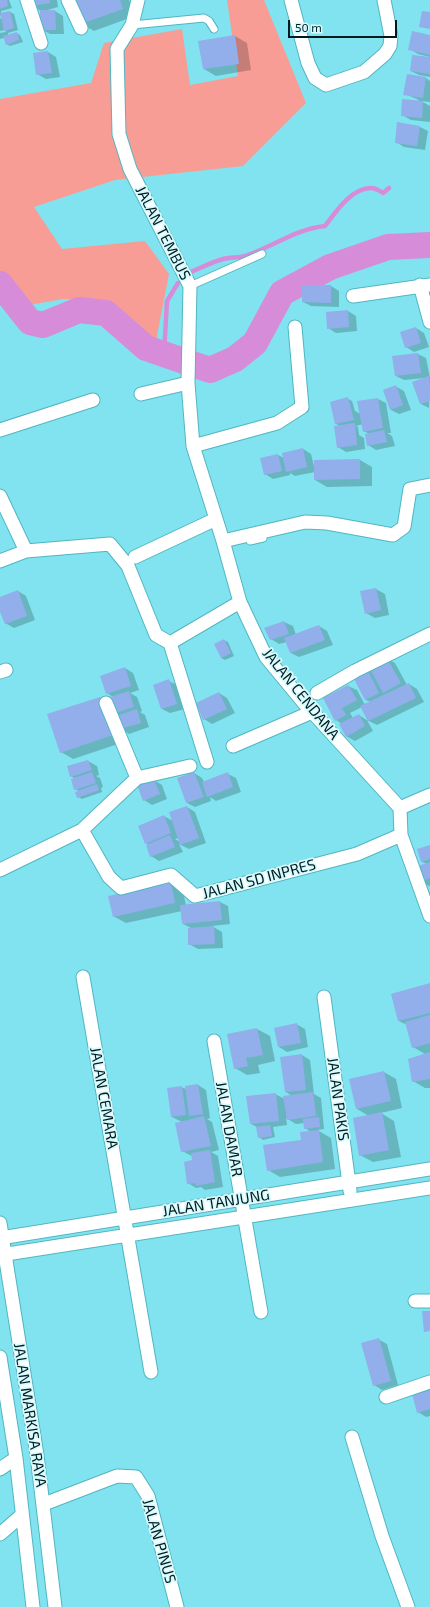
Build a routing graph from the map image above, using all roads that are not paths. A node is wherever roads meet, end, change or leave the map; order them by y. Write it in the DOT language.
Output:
graph roads {
  1 [pos="27,0"];
  2 [pos="68,0"];
  3 [pos="138,0"];
  4 [pos="291,0"];
  5 [pos="384,0"];
  6 [pos="132,25"];
  7 [pos="81,28"];
  8 [pos="214,29"];
  9 [pos="41,43"];
  10 [pos="262,254"];
  11 [pos="425,285"];
  12 [pos="190,286"];
  13 [pos="353,296"];
  14 [pos="430,322"];
  15 [pos="295,327"];
  16 [pos="188,379"];
  17 [pos="141,394"];
  18 [pos="93,400"];
  19 [pos="0,430"];
  20 [pos="192,446"];
  21 [pos="430,485"];
  22 [pos="0,496"];
  23 [pos="216,519"];
  24 [pos="263,538"];
  25 [pos="228,540"];
  26 [pos="26,551"];
  27 [pos="135,557"];
  28 [pos="0,561"];
  29 [pos="240,602"];
  30 [pos="430,634"];
  31 [pos="170,643"];
  32 [pos="317,693"];
  33 [pos="106,703"];
  34 [pos="312,712"];
  35 [pos="233,746"];
  36 [pos="207,762"];
  37 [pos="190,766"];
  38 [pos="137,778"];
  39 [pos="430,795"];
  40 [pos="400,808"];
  41 [pos="82,830"];
  42 [pos="401,835"];
  43 [pos="0,870"];
  44 [pos="430,913"];
  45 [pos="83,977"];
  46 [pos="324,997"];
  47 [pos="214,1041"];
  48 [pos="430,1169"];
  49 [pos="349,1182"];
  50 [pos="430,1188"];
  51 [pos="241,1199"];
  52 [pos="351,1200"];
  53 [pos="245,1217"];
  54 [pos="124,1218"];
  55 [pos="0,1223"];
  56 [pos="127,1235"];
  57 [pos="1,1238"];
  58 [pos="3,1255"];
  59 [pos="415,1301"];
  60 [pos="430,1301"];
  61 [pos="261,1312"];
  62 [pos="0,1357"];
  63 [pos="151,1372"];
  64 [pos="430,1382"];
  65 [pos="386,1397"];
  66 [pos="352,1437"];
  67 [pos="16,1458"];
  68 [pos="0,1469"];
  69 [pos="44,1504"];
  70 [pos="22,1515"];
  71 [pos="0,1534"];
  72 [pos="33,1607"];
  73 [pos="55,1607"];
  74 [pos="177,1607"];
  75 [pos="408,1607"];
  1 -- 9 [label="street"];
  2 -- 7 [label="street"];
  3 -- 6 [label="street, JALAN TEMBUS"];
  4 -- 5 [label="street"];
  6 -- 8 [label="lane"];
  6 -- 12 [label="street, JALAN TEMBUS"];
  10 -- 12 [label="lane"];
  11 -- 13 [label="street"];
  11 -- 14 [label="street"];
  12 -- 16 [label="street, JALAN TEMBUS"];
  15 -- 20 [label="street"];
  16 -- 17 [label="street"];
  16 -- 20 [label="street, JALAN TEMBUS"];
  18 -- 19 [label="street"];
  20 -- 23 [label="street, JALAN TEMBUS"];
  21 -- 25 [label="street"];
  22 -- 26 [label="street"];
  23 -- 25 [label="street, JALAN TEMBUS"];
  23 -- 27 [label="street"];
  24 -- 25 [label="lane"];
  25 -- 29 [label="street, JALAN CENDANA"];
  26 -- 28 [label="street"];
  26 -- 31 [label="street"];
  29 -- 31 [label="street"];
  29 -- 34 [label="street, JALAN CENDANA"];
  30 -- 32 [label="street"];
  31 -- 36 [label="street"];
  33 -- 38 [label="street"];
  34 -- 35 [label="street"];
  34 -- 40 [label="street, JALAN CENDANA"];
  37 -- 38 [label="street"];
  38 -- 41 [label="street"];
  39 -- 40 [label="street"];
  40 -- 42 [label="street"];
  41 -- 42 [label="street, JALAN SD INPRES"];
  41 -- 43 [label="street"];
  42 -- 44 [label="street"];
  45 -- 54 [label="street, JALAN CEMARA"];
  46 -- 49 [label="street, JALAN PAKIS"];
  47 -- 51 [label="street, JALAN DAMAR"];
  48 -- 49 [label="street, JALAN TANJUNG"];
  49 -- 51 [label="street, JALAN TANJUNG"];
  49 -- 52 [label="street, JALAN PAKIS"];
  50 -- 52 [label="street, JALAN TANJUNG"];
  51 -- 53 [label="street, JALAN DAMAR"];
  51 -- 54 [label="street, JALAN TANJUNG"];
  52 -- 53 [label="street, JALAN TANJUNG"];
  53 -- 56 [label="street, JALAN TANJUNG"];
  53 -- 61 [label="street, JALAN DAMAR"];
  54 -- 56 [label="street"];
  54 -- 57 [label="street, JALAN TANJUNG"];
  55 -- 57 [label="street, JALAN MARKISA RAYA"];
  56 -- 58 [label="street, JALAN TANJUNG"];
  56 -- 63 [label="street"];
  57 -- 58 [label="street, JALAN MARKISA RAYA"];
  58 -- 69 [label="street, JALAN MARKISA RAYA"];
  59 -- 60 [label="street"];
  62 -- 67 [label="street, JALAN MARKISA RAYA"];
  64 -- 65 [label="street"];
  66 -- 75 [label="street"];
  67 -- 68 [label="street"];
  67 -- 70 [label="street, JALAN MARKISA RAYA"];
  69 -- 73 [label="street, JALAN MARKISA RAYA"];
  69 -- 74 [label="street, JALAN PINUS"];
  70 -- 71 [label="street"];
  70 -- 72 [label="street, JALAN MARKISA RAYA"];
}
